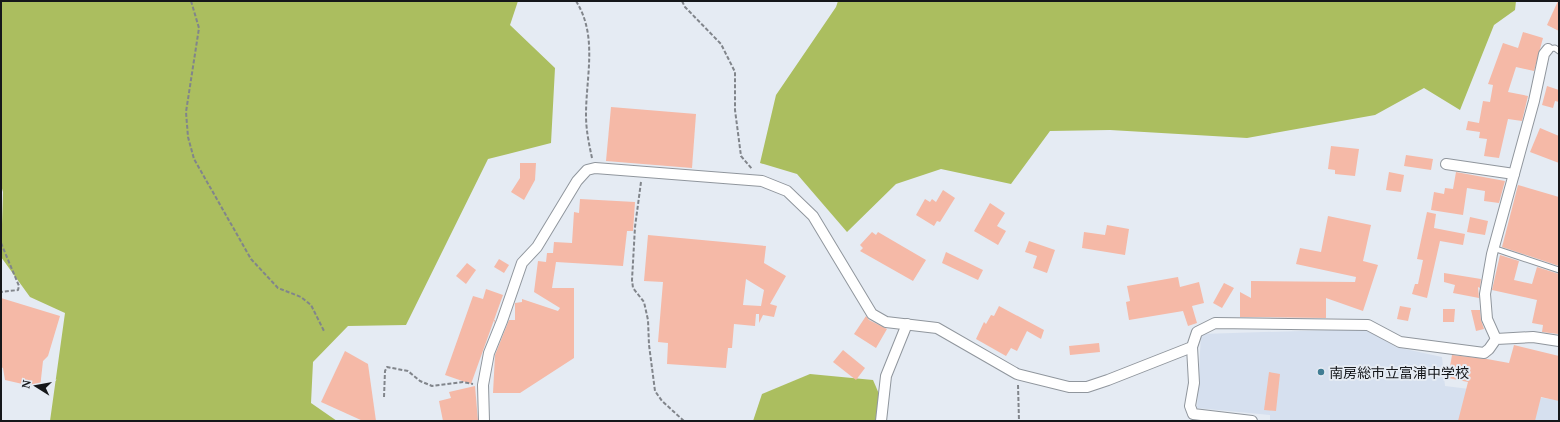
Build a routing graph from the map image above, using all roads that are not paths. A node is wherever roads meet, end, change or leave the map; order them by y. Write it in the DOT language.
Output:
graph roads {
  1 [pos="1548,49"];
  2 [pos="1559,51"];
  3 [pos="1446,164"];
  4 [pos="1514,174"];
  5 [pos="1493,248"];
  6 [pos="1559,270"];
  7 [pos="907,324"];
  8 [pos="1496,339"];
  9 [pos="1559,341"];
  10 [pos="1192,347"];
  11 [pos="484,421"];
  12 [pos="881,421"];
  13 [pos="1252,421"];
  1 -- 2 [label="lane"];
  1 -- 4 [label="street"];
  3 -- 4 [label="street"];
  4 -- 5 [label="street"];
  5 -- 6 [label="lane"];
  5 -- 8 [label="street"];
  7 -- 10 [label="street"];
  7 -- 11 [label="street"];
  7 -- 12 [label="street"];
  8 -- 9 [label="street"];
  8 -- 10 [label="street"];
  10 -- 13 [label="street"];
}
